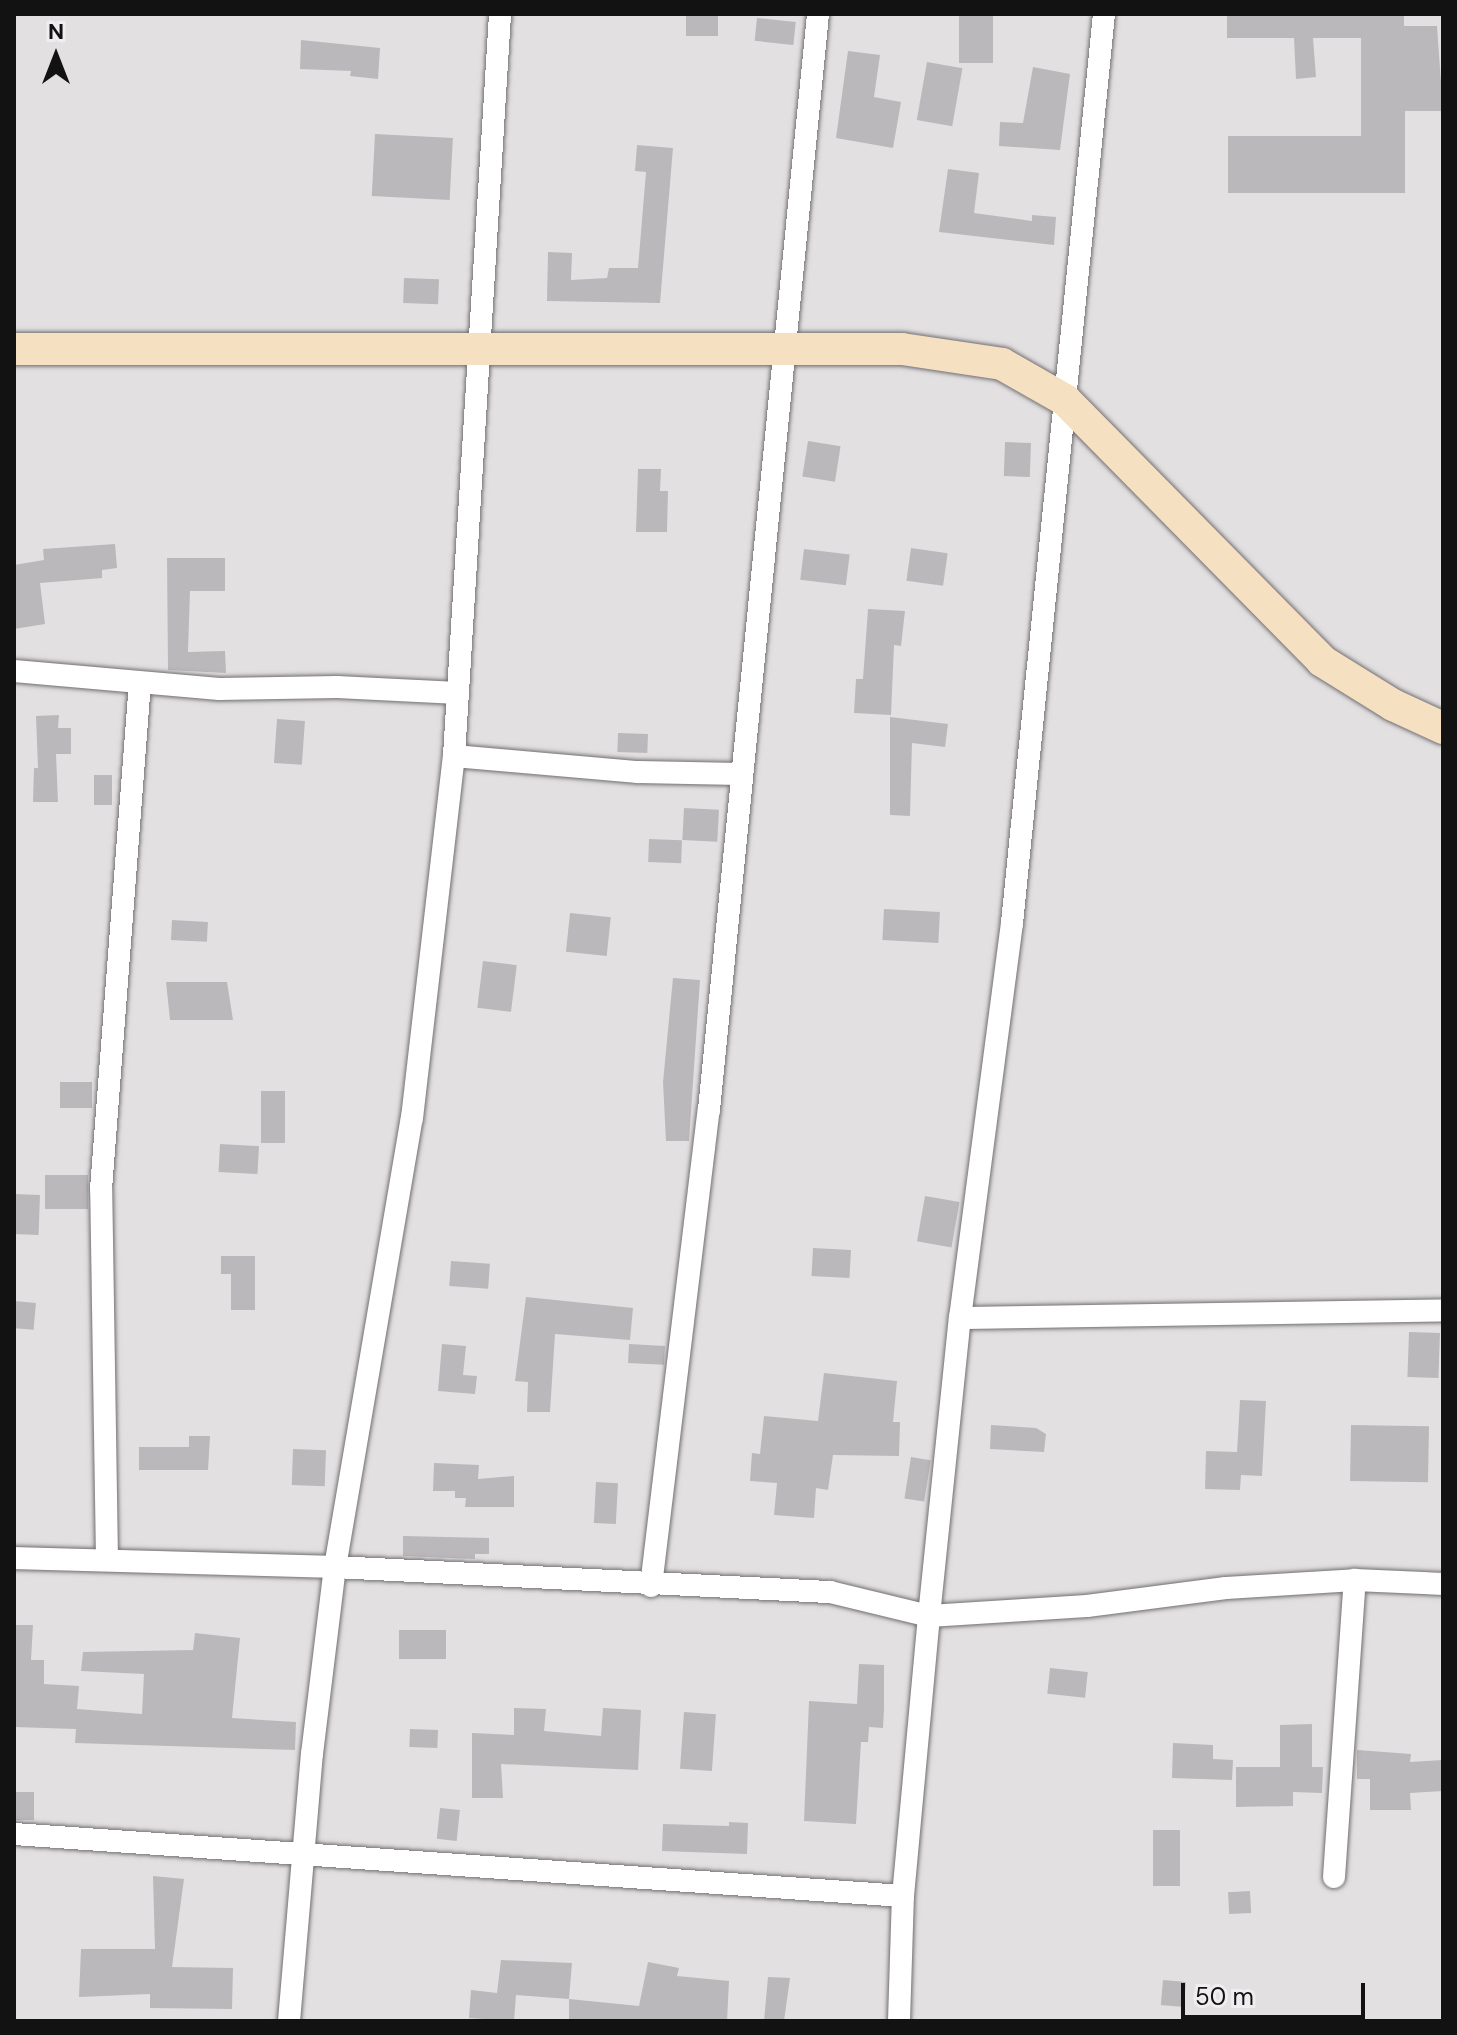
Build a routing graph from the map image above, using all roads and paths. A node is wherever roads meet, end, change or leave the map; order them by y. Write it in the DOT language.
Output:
graph roads {
  1 [pos="500,14"];
  2 [pos="818,14"];
  3 [pos="1104,14"];
  4 [pos="14,349"];
  5 [pos="481,349"];
  6 [pos="783,349"];
  7 [pos="1065,400"];
  8 [pos="14,671"];
  9 [pos="140,682"];
  10 [pos="458,693"];
  11 [pos="1443,728"];
  12 [pos="454,756"];
  13 [pos="740,774"];
  14 [pos="1443,1310"];
  15 [pos="960,1318"];
  16 [pos="14,1558"];
  17 [pos="107,1560"];
  18 [pos="335,1567"];
  19 [pos="1355,1580"];
  20 [pos="1443,1584"];
  21 [pos="651,1586"];
  22 [pos="929,1616"];
  23 [pos="14,1834"];
  24 [pos="303,1857"];
  25 [pos="1334,1877"];
  26 [pos="903,1896"];
  27 [pos="289,2021"];
  28 [pos="899,2021"];
  1 -- 5 [label="street"];
  2 -- 6 [label="street"];
  3 -- 7 [label="street"];
  4 -- 5 [label="street"];
  5 -- 6 [label="street"];
  5 -- 10 [label="street"];
  6 -- 7 [label="street"];
  6 -- 13 [label="street"];
  7 -- 11 [label="street"];
  7 -- 15 [label="street"];
  8 -- 9 [label="street"];
  9 -- 10 [label="street"];
  9 -- 17 [label="street"];
  10 -- 12 [label="street"];
  12 -- 13 [label="street"];
  12 -- 18 [label="street"];
  13 -- 21 [label="street"];
  14 -- 15 [label="street"];
  15 -- 22 [label="street"];
  16 -- 17 [label="street"];
  17 -- 18 [label="street"];
  18 -- 21 [label="street"];
  18 -- 24 [label="street"];
  19 -- 20 [label="street"];
  19 -- 22 [label="street"];
  19 -- 25 [label="street"];
  21 -- 22 [label="street"];
  22 -- 26 [label="street"];
  23 -- 24 [label="street"];
  24 -- 26 [label="street"];
  24 -- 27 [label="street"];
  26 -- 28 [label="street"];
}
